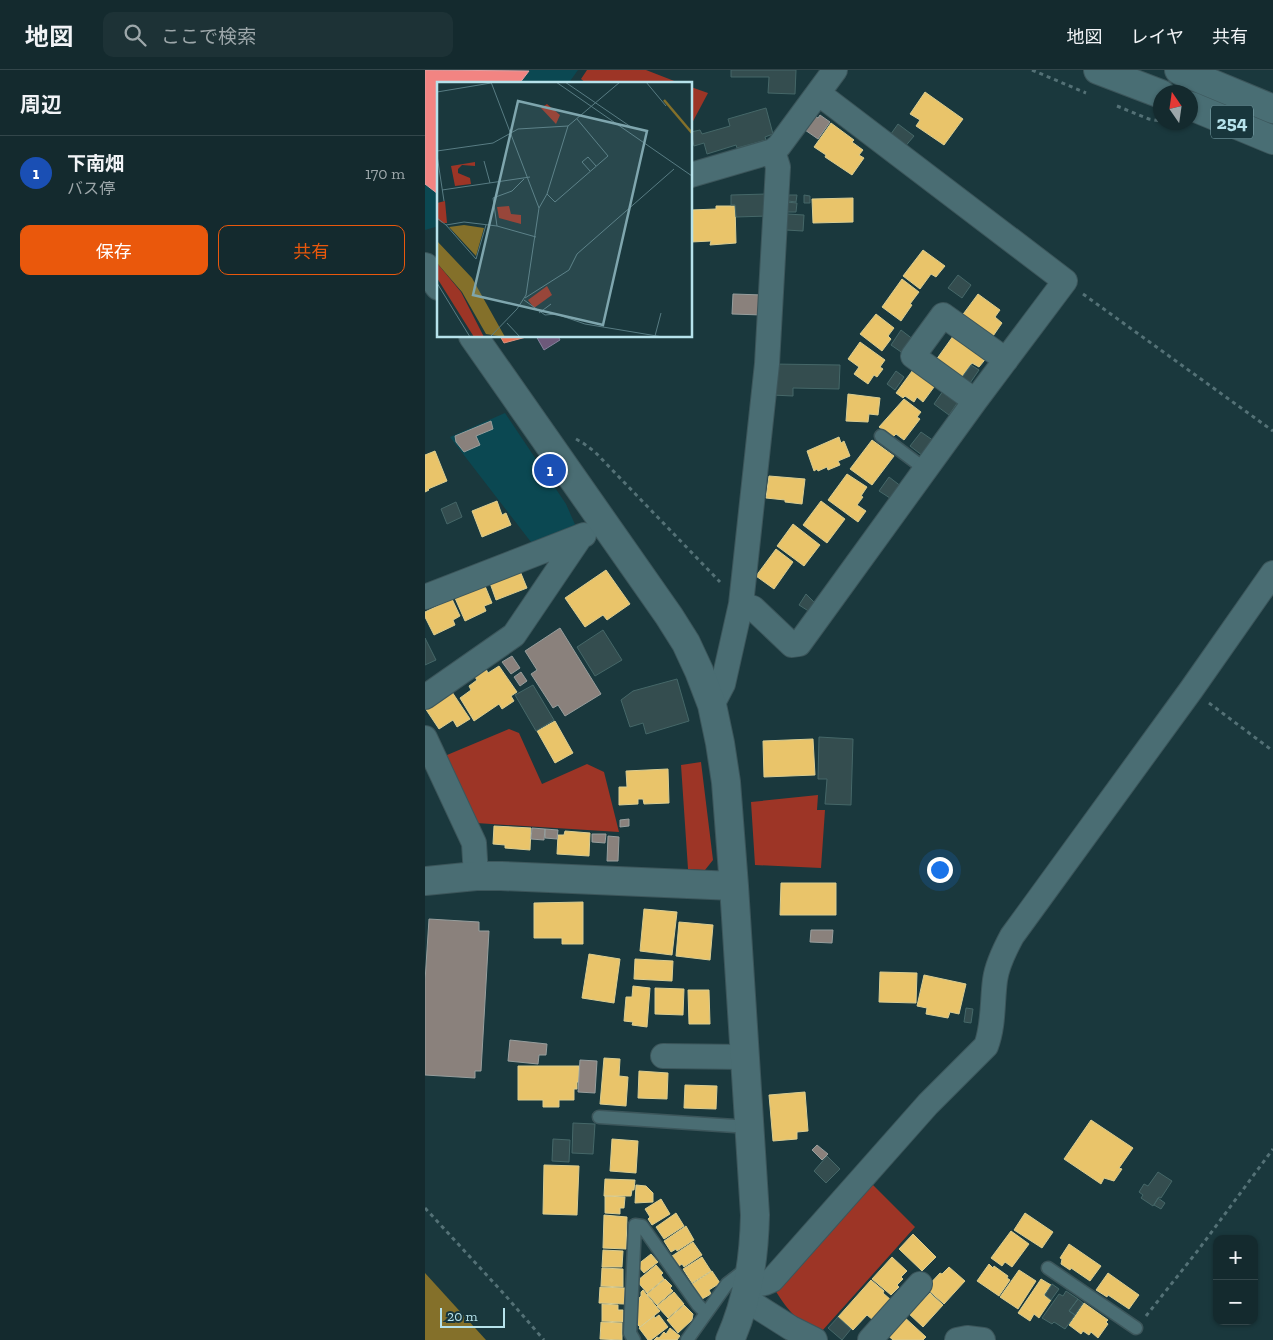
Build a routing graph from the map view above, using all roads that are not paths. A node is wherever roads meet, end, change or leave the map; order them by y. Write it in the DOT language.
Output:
graph roads {
  1 [pos="835,70"];
  2 [pos="1098,70"];
  3 [pos="1179,70"];
  4 [pos="1153,91"];
  5 [pos="818,93"];
  6 [pos="1198,109"];
  7 [pos="1273,110"];
  8 [pos="1273,140"];
  9 [pos="773,151"];
  10 [pos="693,174"];
  11 [pos="474,338"];
  12 [pos="1006,360"];
  13 [pos="975,401"];
  14 [pos="881,436"];
  15 [pos="925,469"];
  16 [pos="593,531"];
  17 [pos="1273,573"];
  18 [pos="425,597"];
  19 [pos="741,604"];
  20 [pos="425,697"];
  21 [pos="712,705"];
  22 [pos="425,738"];
  23 [pos="475,876"];
  24 [pos="425,881"];
  25 [pos="734,886"];
  26 [pos="663,1056"];
  27 [pos="745,1057"];
  28 [pos="599,1117"];
  29 [pos="750,1127"];
  30 [pos="1048,1268"];
  31 [pos="748,1283"];
  32 [pos="921,1284"];
  33 [pos="706,1312"];
  34 [pos="1136,1328"];
  35 [pos="634,1340"];
  36 [pos="687,1340"];
  37 [pos="730,1340"];
  38 [pos="815,1340"];
  39 [pos="870,1340"];
  40 [pos="957,1340"];
  41 [pos="983,1340"];
  1 -- 5 [label="street"];
  2 -- 4 [label="highway"];
  3 -- 7 [label="highway, 254"];
  5 -- 9 [label="street"];
  5 -- 12 [label="street"];
  6 -- 8 [label="highway, 254"];
  9 -- 10 [label="street"];
  9 -- 19 [label="street"];
  11 -- 16 [label="street"];
  12 -- 13 [label="street"];
  12 -- 13 [label="street"];
  13 -- 15 [label="street"];
  14 -- 15 [label="lane"];
  15 -- 19 [label="street"];
  16 -- 18 [label="street"];
  16 -- 20 [label="street"];
  16 -- 21 [label="street"];
  17 -- 31 [label="street"];
  19 -- 21 [label="street"];
  21 -- 25 [label="street"];
  22 -- 23 [label="street"];
  23 -- 24 [label="street"];
  23 -- 25 [label="street"];
  25 -- 27 [label="street"];
  26 -- 27 [label="street"];
  27 -- 29 [label="street"];
  28 -- 29 [label="lane"];
  29 -- 31 [label="street"];
  30 -- 34 [label="lane"];
  31 -- 33 [label="lane"];
  31 -- 37 [label="street"];
  31 -- 38 [label="street"];
  32 -- 39 [label="street"];
  33 -- 35 [label="lane"];
  33 -- 36 [label="lane"];
  40 -- 41 [label="street"];
}
